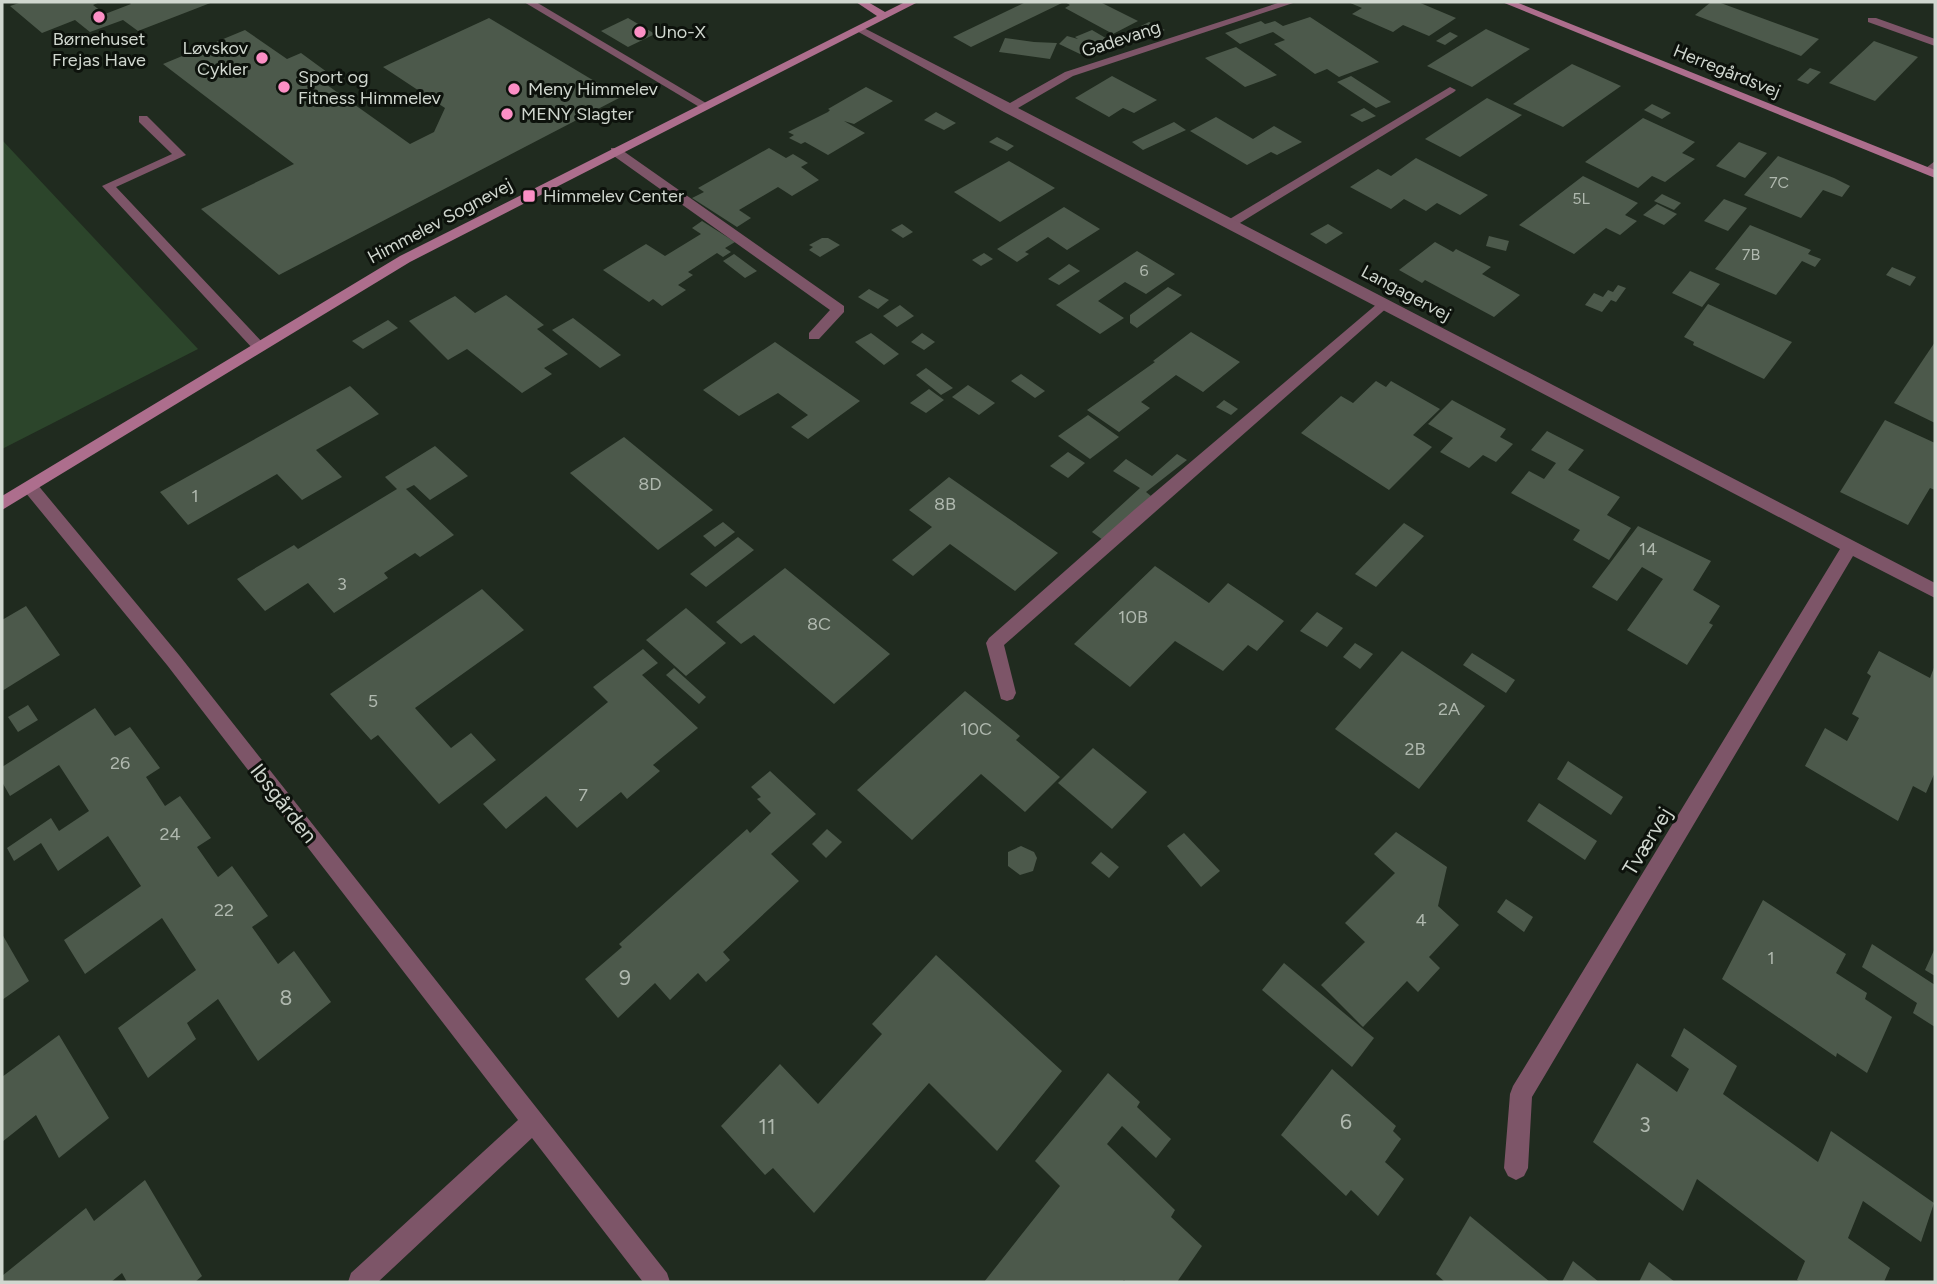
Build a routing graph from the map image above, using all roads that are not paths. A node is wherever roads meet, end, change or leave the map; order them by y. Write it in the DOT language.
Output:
graph roads {
  1 [pos="529,2"];
  2 [pos="861,2"];
  3 [pos="913,2"];
  4 [pos="1291,2"];
  5 [pos="1507,2"];
  6 [pos="885,16"];
  7 [pos="1872,20"];
  8 [pos="858,29"];
  9 [pos="1935,43"];
  10 [pos="1450,90"];
  11 [pos="705,106"];
  12 [pos="1008,109"];
  13 [pos="144,119"];
  14 [pos="615,151"];
  15 [pos="1933,170"];
  16 [pos="1230,223"];
  17 [pos="1384,303"];
  18 [pos="814,336"];
  19 [pos="259,348"];
  20 [pos="31,488"];
  21 [pos="2,504"];
  22 [pos="1850,547"];
  23 [pos="1935,591"];
  24 [pos="1007,693"];
  25 [pos="533,1121"];
  26 [pos="1516,1168"];
  27 [pos="360,1282"];
  28 [pos="658,1282"];
  1 -- 11 [label="street"];
  2 -- 6 [label="street"];
  3 -- 6 [label="street, Himmelev Sognevej"];
  4 -- 12 [label="street, Gadevang"];
  5 -- 15 [label="street, Herregårdsvej"];
  6 -- 8 [label="street, Himmelev Sognevej"];
  7 -- 9 [label="street"];
  8 -- 11 [label="street, Himmelev Sognevej"];
  8 -- 12 [label="street, Langagervej"];
  10 -- 16 [label="street"];
  11 -- 14 [label="street, Himmelev Sognevej"];
  12 -- 16 [label="street, Langagervej"];
  13 -- 19 [label="street"];
  14 -- 18 [label="street"];
  14 -- 19 [label="street, Himmelev Sognevej"];
  16 -- 17 [label="street, Langagervej"];
  17 -- 22 [label="street, Langagervej"];
  17 -- 24 [label="street"];
  19 -- 20 [label="street, Himmelev Sognevej"];
  20 -- 21 [label="street, Himmelev Sognevej"];
  20 -- 25 [label="street, Ibsgården"];
  22 -- 23 [label="street, Langagervej"];
  22 -- 26 [label="street, Tværvej"];
  25 -- 27 [label="street"];
  25 -- 28 [label="street, Ibsgården"];
}
